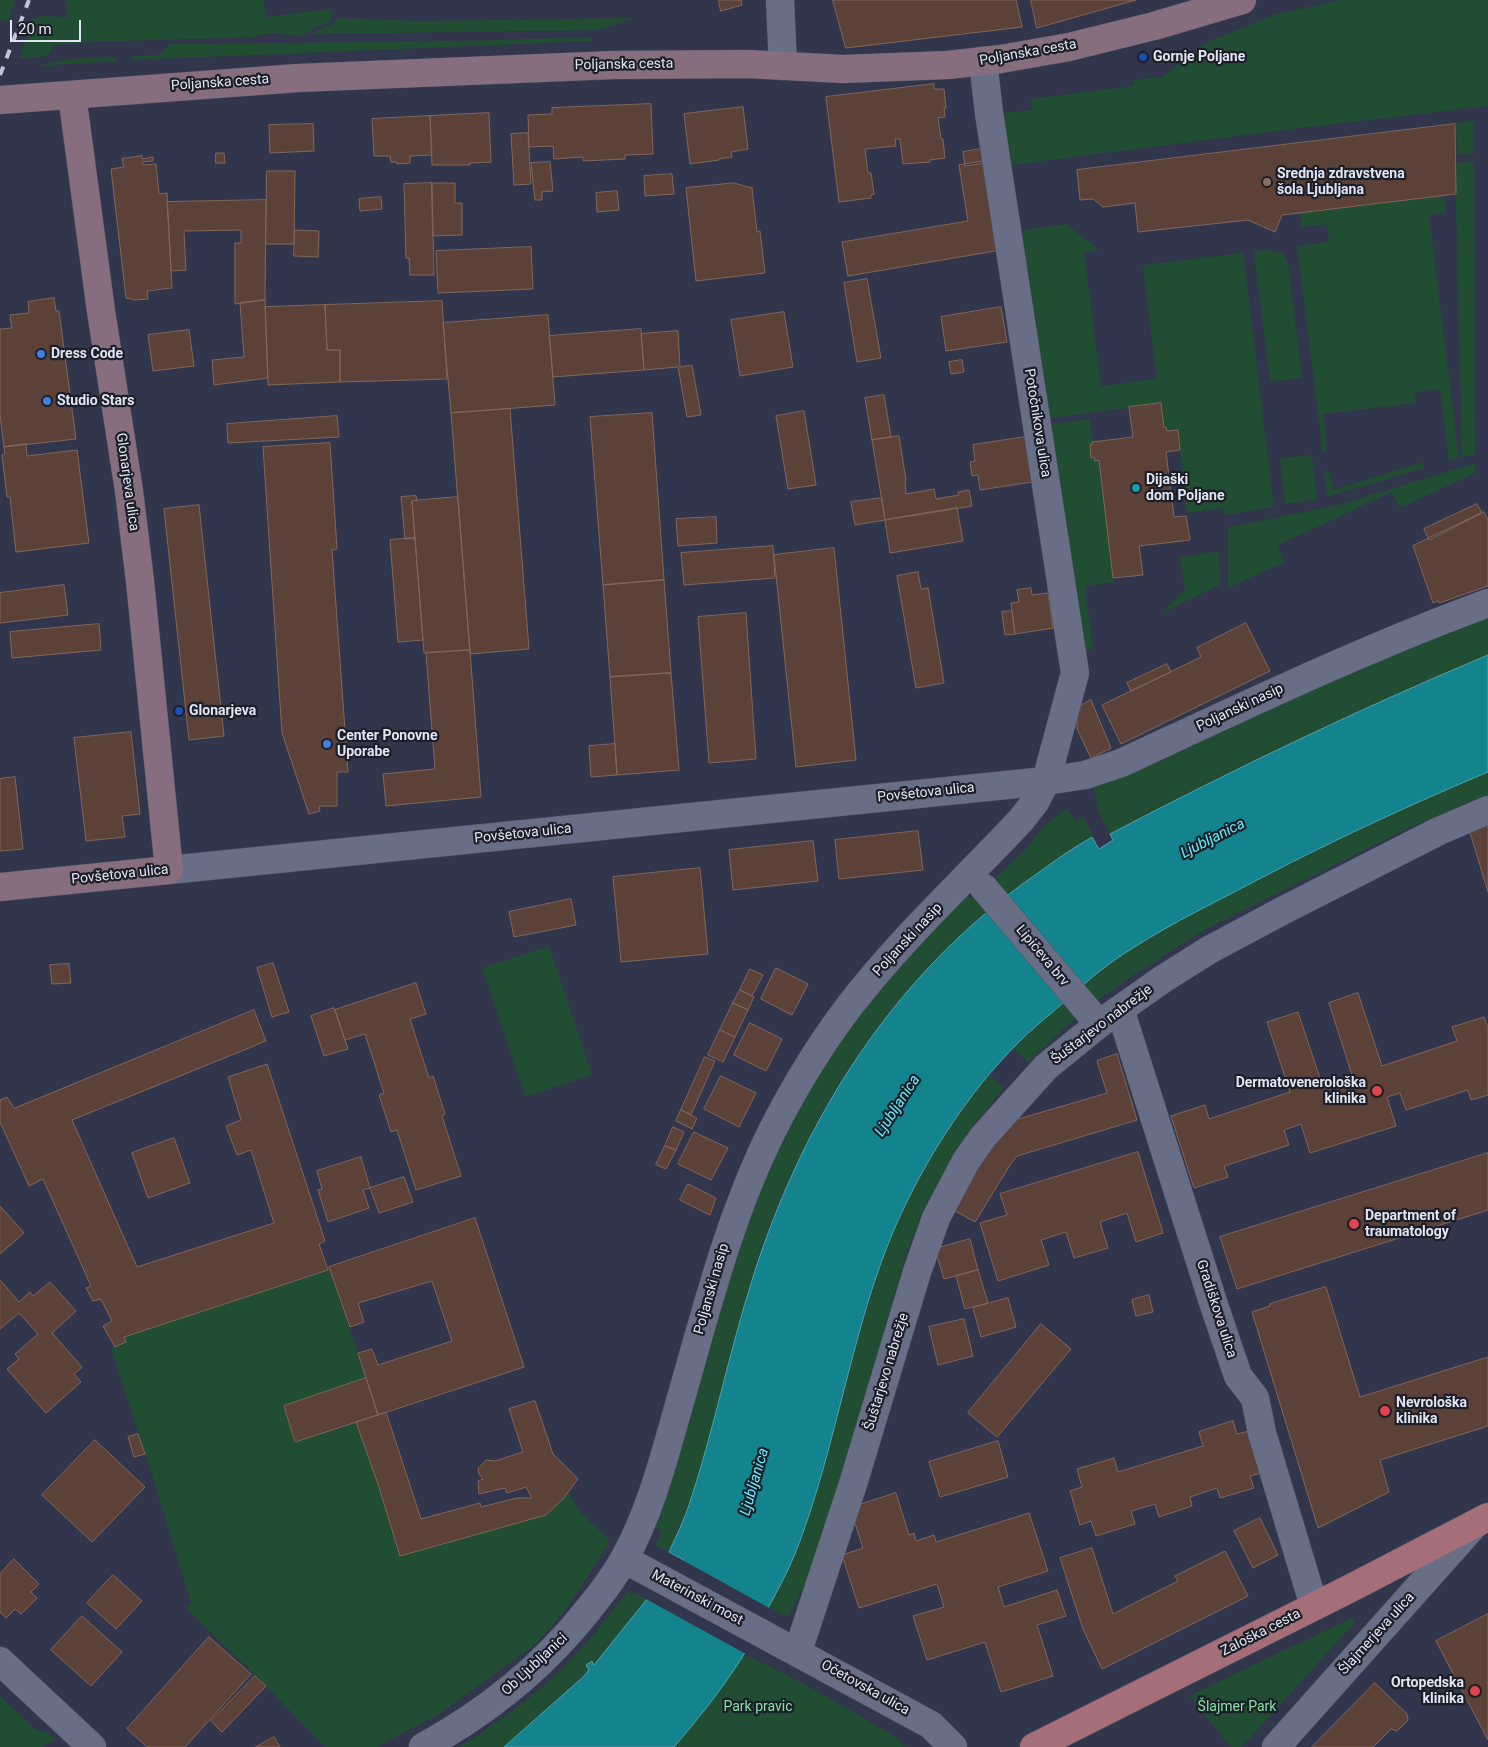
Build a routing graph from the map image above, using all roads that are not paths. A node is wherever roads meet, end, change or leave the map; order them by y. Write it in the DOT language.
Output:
graph roads {
  1 [pos="780,0"];
  2 [pos="1242,0"];
  3 [pos="983,61"];
  4 [pos="783,66"];
  5 [pos="72,95"];
  6 [pos="0,100"];
  7 [pos="1488,602"];
  8 [pos="1046,781"];
  9 [pos="1488,810"];
  10 [pos="169,870"];
  11 [pos="0,887"];
  12 [pos="984,888"];
  13 [pos="1102,1014"];
  14 [pos="1483,1519"];
  15 [pos="624,1559"];
  16 [pos="1314,1606"];
  17 [pos="771,1637"];
  18 [pos="798,1651"];
  19 [pos="0,1661"];
  20 [pos="92,1747"];
  21 [pos="423,1747"];
  22 [pos="953,1747"];
  23 [pos="1034,1747"];
  24 [pos="1276,1747"];
  1 -- 4 [label="street"];
  2 -- 3 [label="main road, Poljanska cesta"];
  3 -- 4 [label="main road, Poljanska cesta"];
  3 -- 8 [label="street, Potočnikova ulica"];
  4 -- 5 [label="main road, Poljanska cesta"];
  5 -- 6 [label="main road, Poljanska cesta"];
  5 -- 10 [label="main road, Glonarjeva ulica"];
  7 -- 8 [label="street, Poljanski nasip"];
  8 -- 10 [label="street, Povšetova ulica"];
  8 -- 15 [label="street, Poljanski nasip"];
  9 -- 13 [label="street, Šuštarjevo nabrežje"];
  10 -- 11 [label="main road, Povšetova ulica"];
  12 -- 13 [label="street, Lipičeva brv"];
  13 -- 16 [label="street, Gradiškova ulica"];
  13 -- 18 [label="street, Šuštarjevo nabrežje"];
  14 -- 16 [label="main road, Zaloška cesta"];
  14 -- 24 [label="street, Šlajmerjeva ulica"];
  15 -- 17 [label="street, Materinski most"];
  15 -- 21 [label="street, Ob Ljubljanici"];
  16 -- 23 [label="main road, Zaloška cesta"];
  17 -- 18 [label="street, Očetovska ulica"];
  18 -- 22 [label="street, Očetovska ulica"];
  19 -- 20 [label="street"];
}
